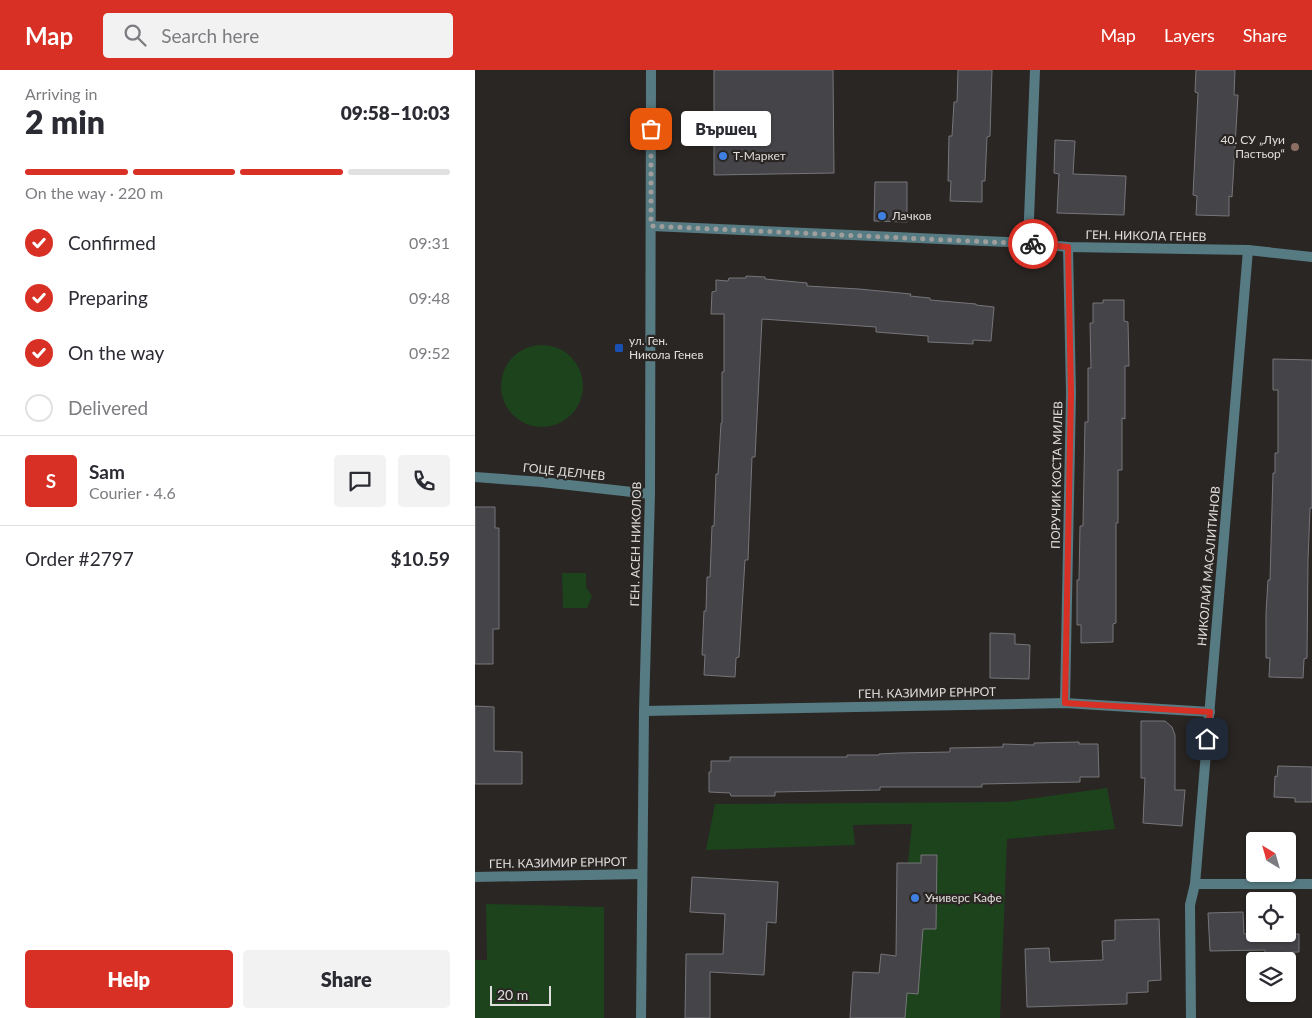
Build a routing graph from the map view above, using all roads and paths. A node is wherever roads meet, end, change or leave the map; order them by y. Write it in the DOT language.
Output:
graph roads {
  1 [pos="651,70"];
  2 [pos="1035,70"];
  3 [pos="651,226"];
  4 [pos="1028,243"];
  5 [pos="1068,247"];
  6 [pos="1247,250"];
  7 [pos="1312,257"];
  8 [pos="475,477"];
  9 [pos="650,494"];
  10 [pos="1065,703"];
  11 [pos="644,711"];
  12 [pos="1210,712"];
  13 [pos="642,874"];
  14 [pos="475,877"];
  15 [pos="1195,884"];
  16 [pos="1312,884"];
  17 [pos="641,1018"];
  18 [pos="1191,1018"];
  1 -- 3 [label="street, ГЕН. АСЕН НИКОЛОВ"];
  2 -- 4 [label="street"];
  3 -- 4 [label="street, ГЕН. НИКОЛА ГЕНЕВ"];
  3 -- 9 [label="street, ГЕН. АСЕН НИКОЛОВ"];
  4 -- 5 [label="street, ГЕН. НИКОЛА ГЕНЕВ"];
  5 -- 6 [label="street, ГЕН. НИКОЛА ГЕНЕВ"];
  5 -- 10 [label="street, ПОРУЧИК КОСТА МИЛЕВ"];
  6 -- 7 [label="street, ГЕН. НИКОЛА ГЕНЕВ"];
  6 -- 12 [label="street, НИКОЛАЙ МАСАЛИТИНОВ"];
  8 -- 9 [label="street, ГОЦЕ ДЕЛЧЕВ"];
  9 -- 11 [label="street, ГЕН. АСЕН НИКОЛОВ"];
  10 -- 11 [label="street, ГЕН. КАЗИМИР ЕРНРОТ"];
  10 -- 12 [label="street, ГЕН. КАЗИМИР ЕРНРОТ"];
  11 -- 13 [label="street, ГЕН. АСЕН НИКОЛОВ"];
  12 -- 15 [label="street, НИКОЛАЙ МАСАЛИТИНОВ"];
  13 -- 14 [label="street, ГЕН. КАЗИМИР ЕРНРОТ"];
  13 -- 17 [label="street, ГЕН. АСЕН НИКОЛОВ"];
  15 -- 16 [label="street"];
  15 -- 18 [label="street, НИКОЛАЙ МАСАЛИТИНОВ"];
}
